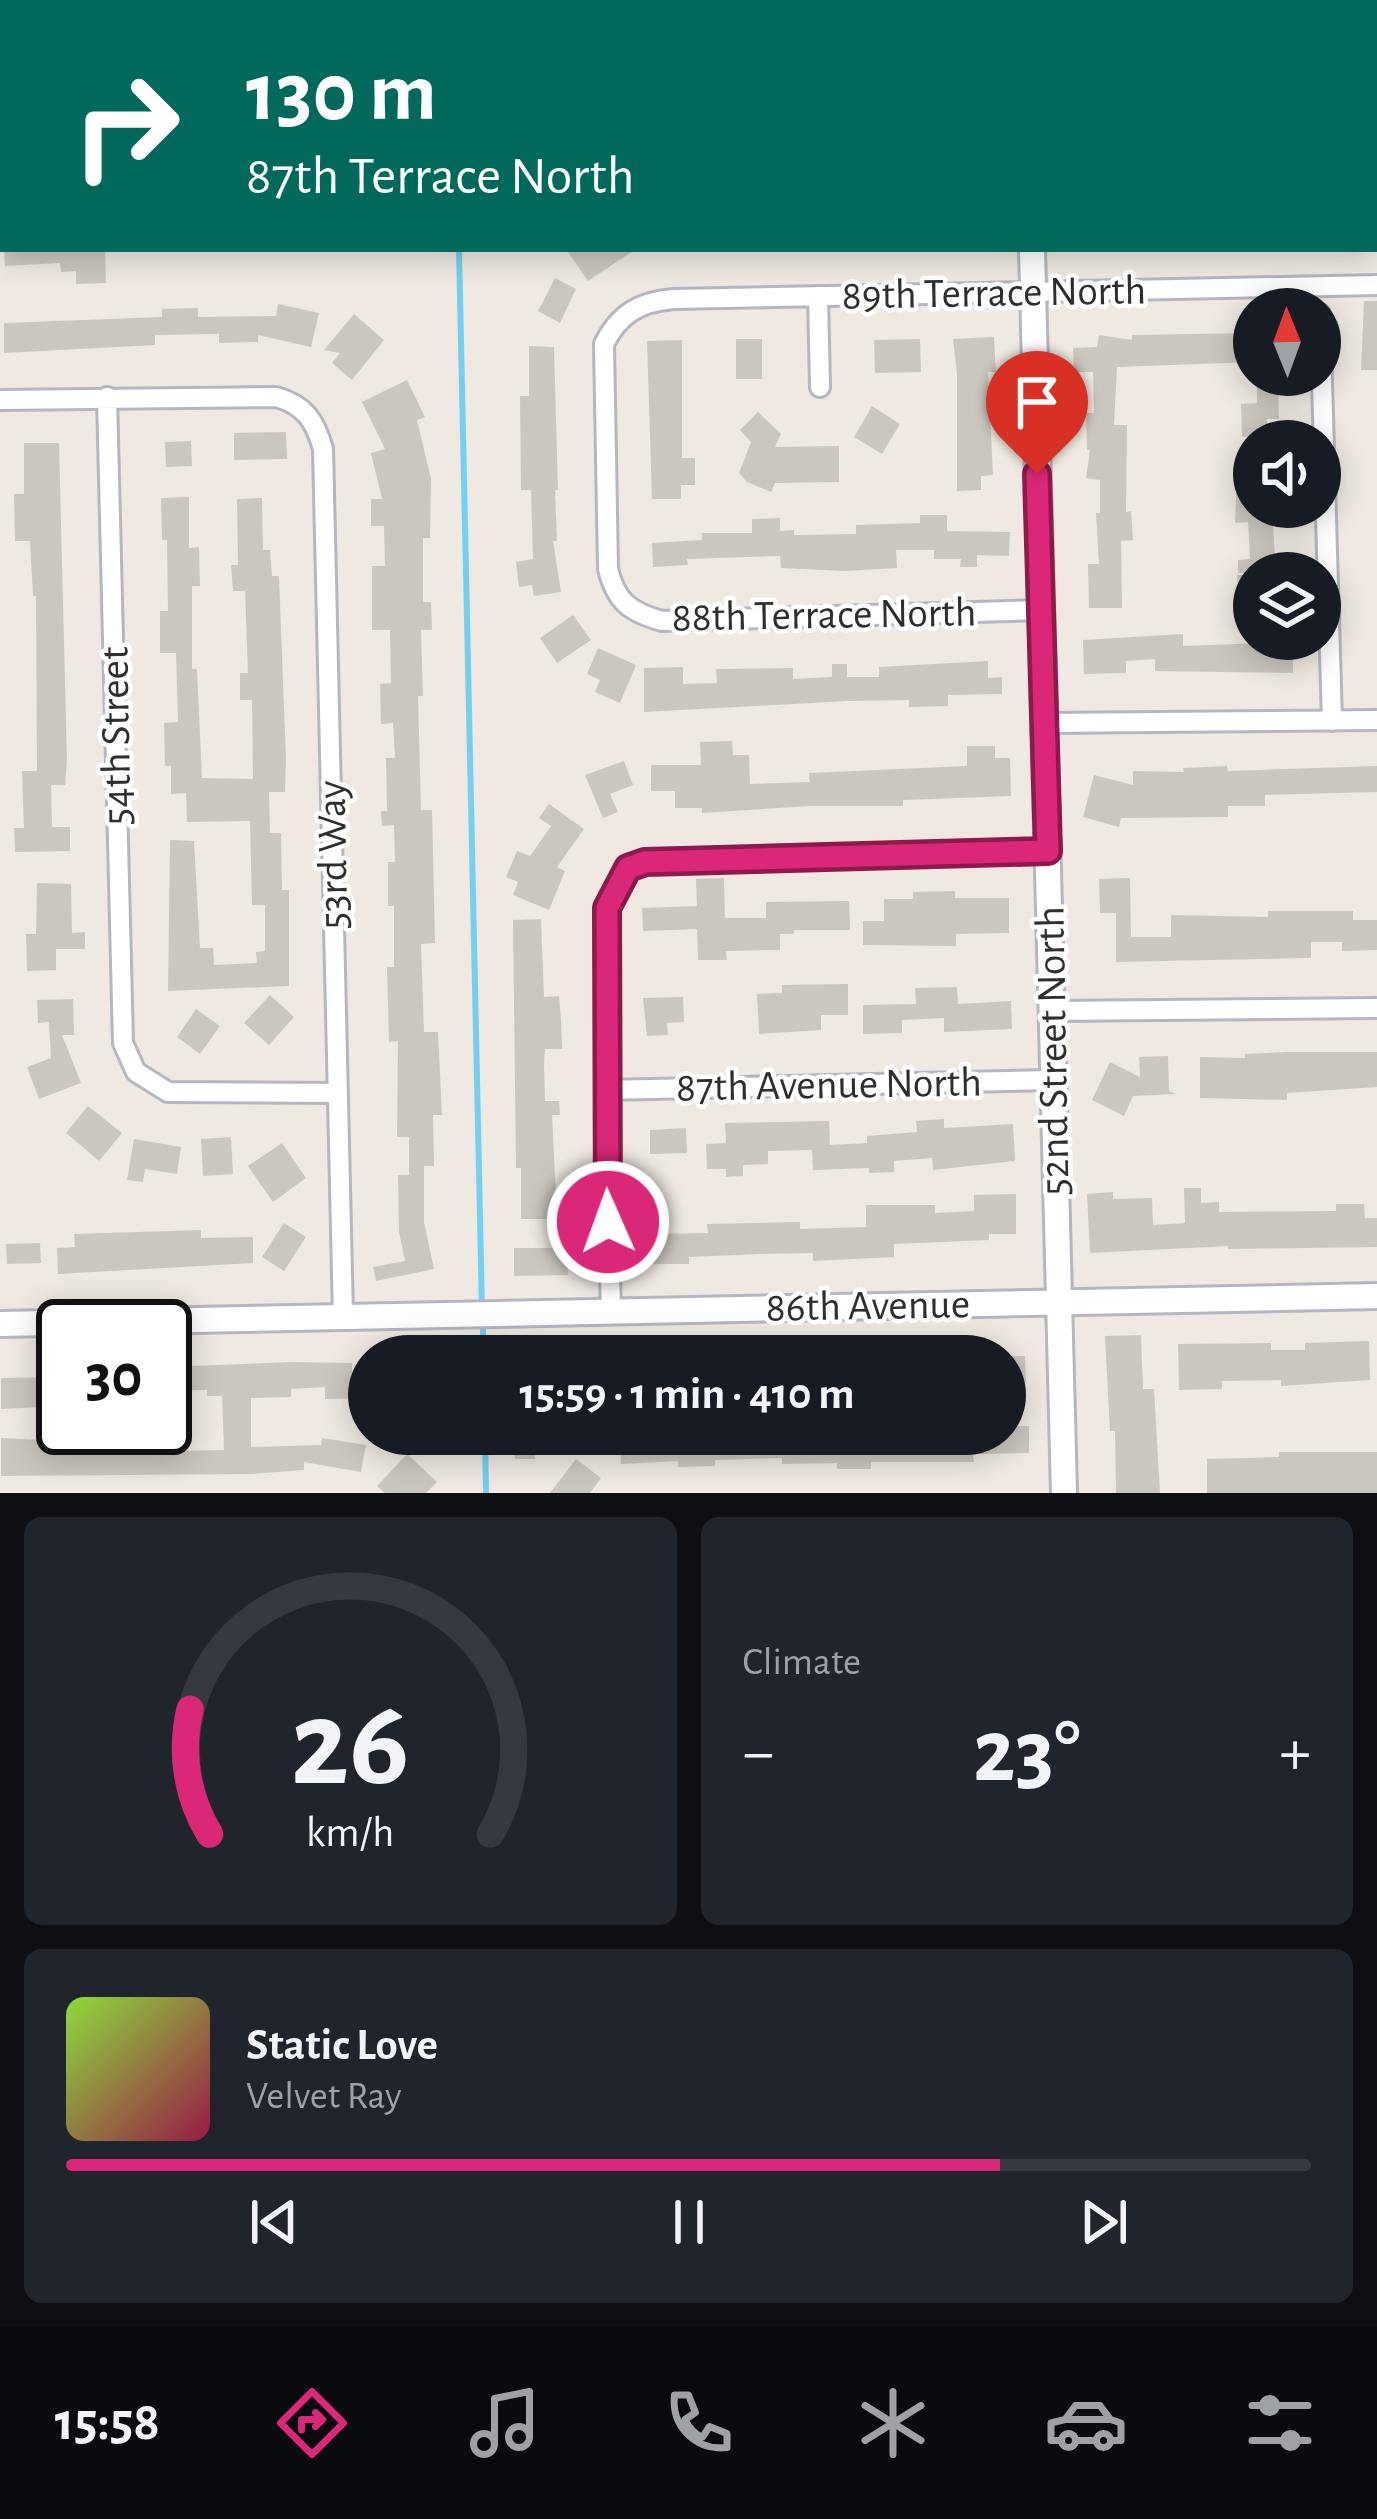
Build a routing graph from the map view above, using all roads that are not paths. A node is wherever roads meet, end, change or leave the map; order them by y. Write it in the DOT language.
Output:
graph roads {
  1 [pos="1031,252"];
  2 [pos="1377,285"];
  3 [pos="1319,287"];
  4 [pos="1032,292"];
  5 [pos="818,296"];
  6 [pos="820,387"];
  7 [pos="1322,396"];
  8 [pos="107,397"];
  9 [pos="0,400"];
  10 [pos="614,595"];
  11 [pos="1041,610"];
  12 [pos="1377,720"];
  13 [pos="1332,721"];
  14 [pos="1045,723"];
  15 [pos="1048,851"];
  16 [pos="1377,1008"];
  17 [pos="1052,1011"];
  18 [pos="1054,1080"];
  19 [pos="605,1090"];
  20 [pos="338,1093"];
  21 [pos="1377,1296"];
  22 [pos="1060,1302"];
  23 [pos="611,1311"];
  24 [pos="344,1317"];
  25 [pos="0,1324"];
  26 [pos="1064,1493"];
  1 -- 4 [label="street, 52nd Street North"];
  2 -- 3 [label="street, 89th Terrace North"];
  3 -- 4 [label="street, 89th Terrace North"];
  4 -- 5 [label="street, 89th Terrace North"];
  4 -- 11 [label="street, 52nd Street North"];
  5 -- 6 [label="street"];
  5 -- 10 [label="street, 89th Terrace North"];
  7 -- 13 [label="street"];
  8 -- 9 [label="street"];
  8 -- 20 [label="street, 54th Street"];
  8 -- 20 [label="street, 53rd Way"];
  10 -- 11 [label="street, 88th Terrace North"];
  11 -- 14 [label="street, 52nd Street North"];
  12 -- 13 [label="street"];
  13 -- 14 [label="street"];
  14 -- 15 [label="street, 52nd Street North"];
  15 -- 17 [label="street, 52nd Street North"];
  15 -- 19 [label="street"];
  16 -- 17 [label="street"];
  17 -- 18 [label="street, 52nd Street North"];
  18 -- 19 [label="street, 87th Avenue North"];
  18 -- 22 [label="street, 52nd Street North"];
  19 -- 23 [label="street"];
  20 -- 24 [label="street, 53rd Way"];
  21 -- 22 [label="street, 86th Avenue"];
  22 -- 23 [label="street, 86th Avenue"];
  22 -- 26 [label="street, 52nd Street North"];
  23 -- 24 [label="street, 86th Avenue"];
  24 -- 25 [label="street, 86th Avenue"];
}
